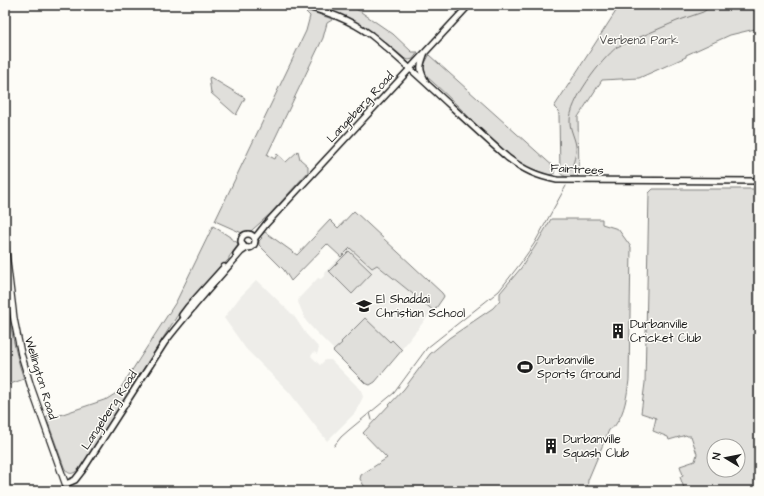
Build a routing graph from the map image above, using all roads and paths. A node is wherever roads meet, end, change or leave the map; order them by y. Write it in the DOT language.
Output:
graph roads {
  1 [pos="298,5"];
  2 [pos="469,5"];
  3 [pos="425,53"];
  4 [pos="410,68"];
  5 [pos="428,84"];
  6 [pos="759,181"];
  7 [pos="253,237"];
  8 [pos="5,245"];
  9 [pos="245,247"];
  10 [pos="66,484"];
  11 [pos="68,491"];
  1 -- 4 [label="main road, Fairtrees"];
  2 -- 3 [label="main road, Langeberg Road"];
  3 -- 4 [label="main road, Langeberg Road"];
  3 -- 5 [label="main road"];
  4 -- 5 [label="main road, Fairtrees"];
  4 -- 7 [label="main road, Langeberg Road"];
  5 -- 6 [label="main road, Fairtrees"];
  7 -- 9 [label="main road"];
  7 -- 9 [label="main road"];
  8 -- 10 [label="main road, Wellington Road"];
  9 -- 10 [label="main road, Langeberg Road"];
  10 -- 11 [label="main road, Wellington Road"];
}
